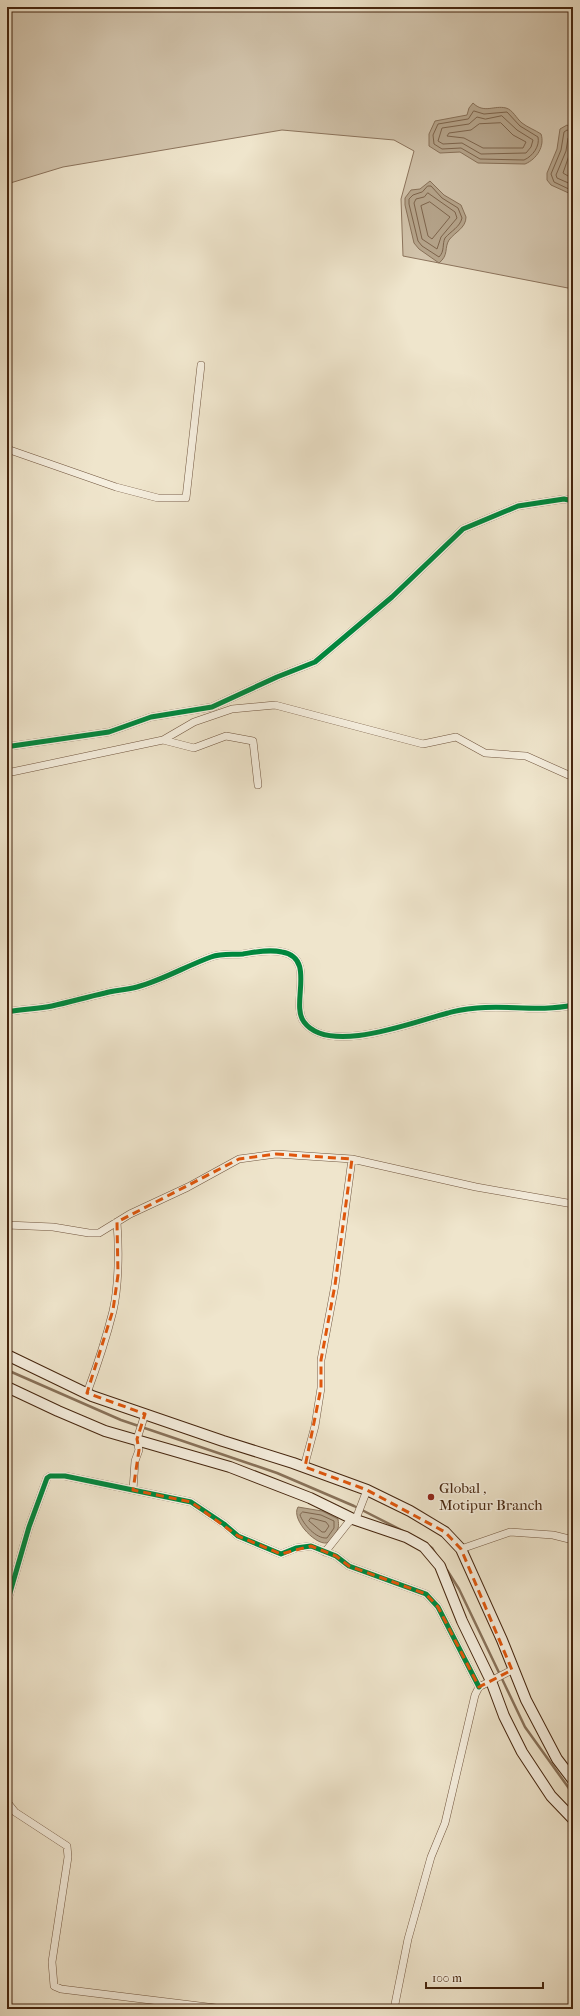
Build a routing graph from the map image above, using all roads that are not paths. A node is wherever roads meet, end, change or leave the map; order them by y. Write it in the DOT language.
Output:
graph roads {
  1 [pos="201,365"];
  2 [pos="7,449"];
  3 [pos="573,501"];
  4 [pos="163,740"];
  5 [pos="7,745"];
  6 [pos="7,773"];
  7 [pos="573,777"];
  8 [pos="258,785"];
  9 [pos="573,1005"];
  10 [pos="7,1012"];
  11 [pos="352,1159"];
  12 [pos="573,1204"];
  13 [pos="117,1222"];
  14 [pos="7,1225"];
  15 [pos="7,1355"];
  16 [pos="7,1387"];
  17 [pos="87,1393"];
  18 [pos="145,1414"];
  19 [pos="137,1439"];
  20 [pos="304,1467"];
  21 [pos="133,1490"];
  22 [pos="368,1490"];
  23 [pos="355,1517"];
  24 [pos="573,1540"];
  25 [pos="461,1549"];
  26 [pos="325,1552"];
  27 [pos="7,1603"];
  28 [pos="509,1671"];
  29 [pos="493,1680"];
  30 [pos="479,1687"];
  31 [pos="573,1780"];
  32 [pos="7,1802"];
  33 [pos="573,1819"];
  34 [pos="224,2009"];
  35 [pos="394,2009"];
  1 -- 2 [label="street"];
  3 -- 5 [label="street"];
  4 -- 6 [label="street"];
  4 -- 7 [label="street"];
  4 -- 8 [label="street"];
  9 -- 10 [label="street"];
  11 -- 12 [label="street"];
  11 -- 13 [label="street"];
  11 -- 20 [label="street"];
  13 -- 14 [label="street"];
  13 -- 17 [label="street"];
  15 -- 17 [label="main road"];
  16 -- 19 [label="main road"];
  17 -- 18 [label="main road"];
  18 -- 19 [label="street"];
  18 -- 20 [label="main road"];
  19 -- 21 [label="street"];
  19 -- 23 [label="main road"];
  20 -- 22 [label="main road"];
  21 -- 26 [label="street"];
  21 -- 27 [label="street"];
  22 -- 23 [label="street"];
  22 -- 25 [label="main road"];
  23 -- 26 [label="street"];
  23 -- 29 [label="main road"];
  24 -- 25 [label="street"];
  25 -- 28 [label="main road"];
  26 -- 30 [label="street"];
  28 -- 29 [label="street"];
  28 -- 31 [label="main road"];
  29 -- 30 [label="street"];
  29 -- 33 [label="main road"];
  30 -- 35 [label="street"];
  32 -- 34 [label="street"];
}
